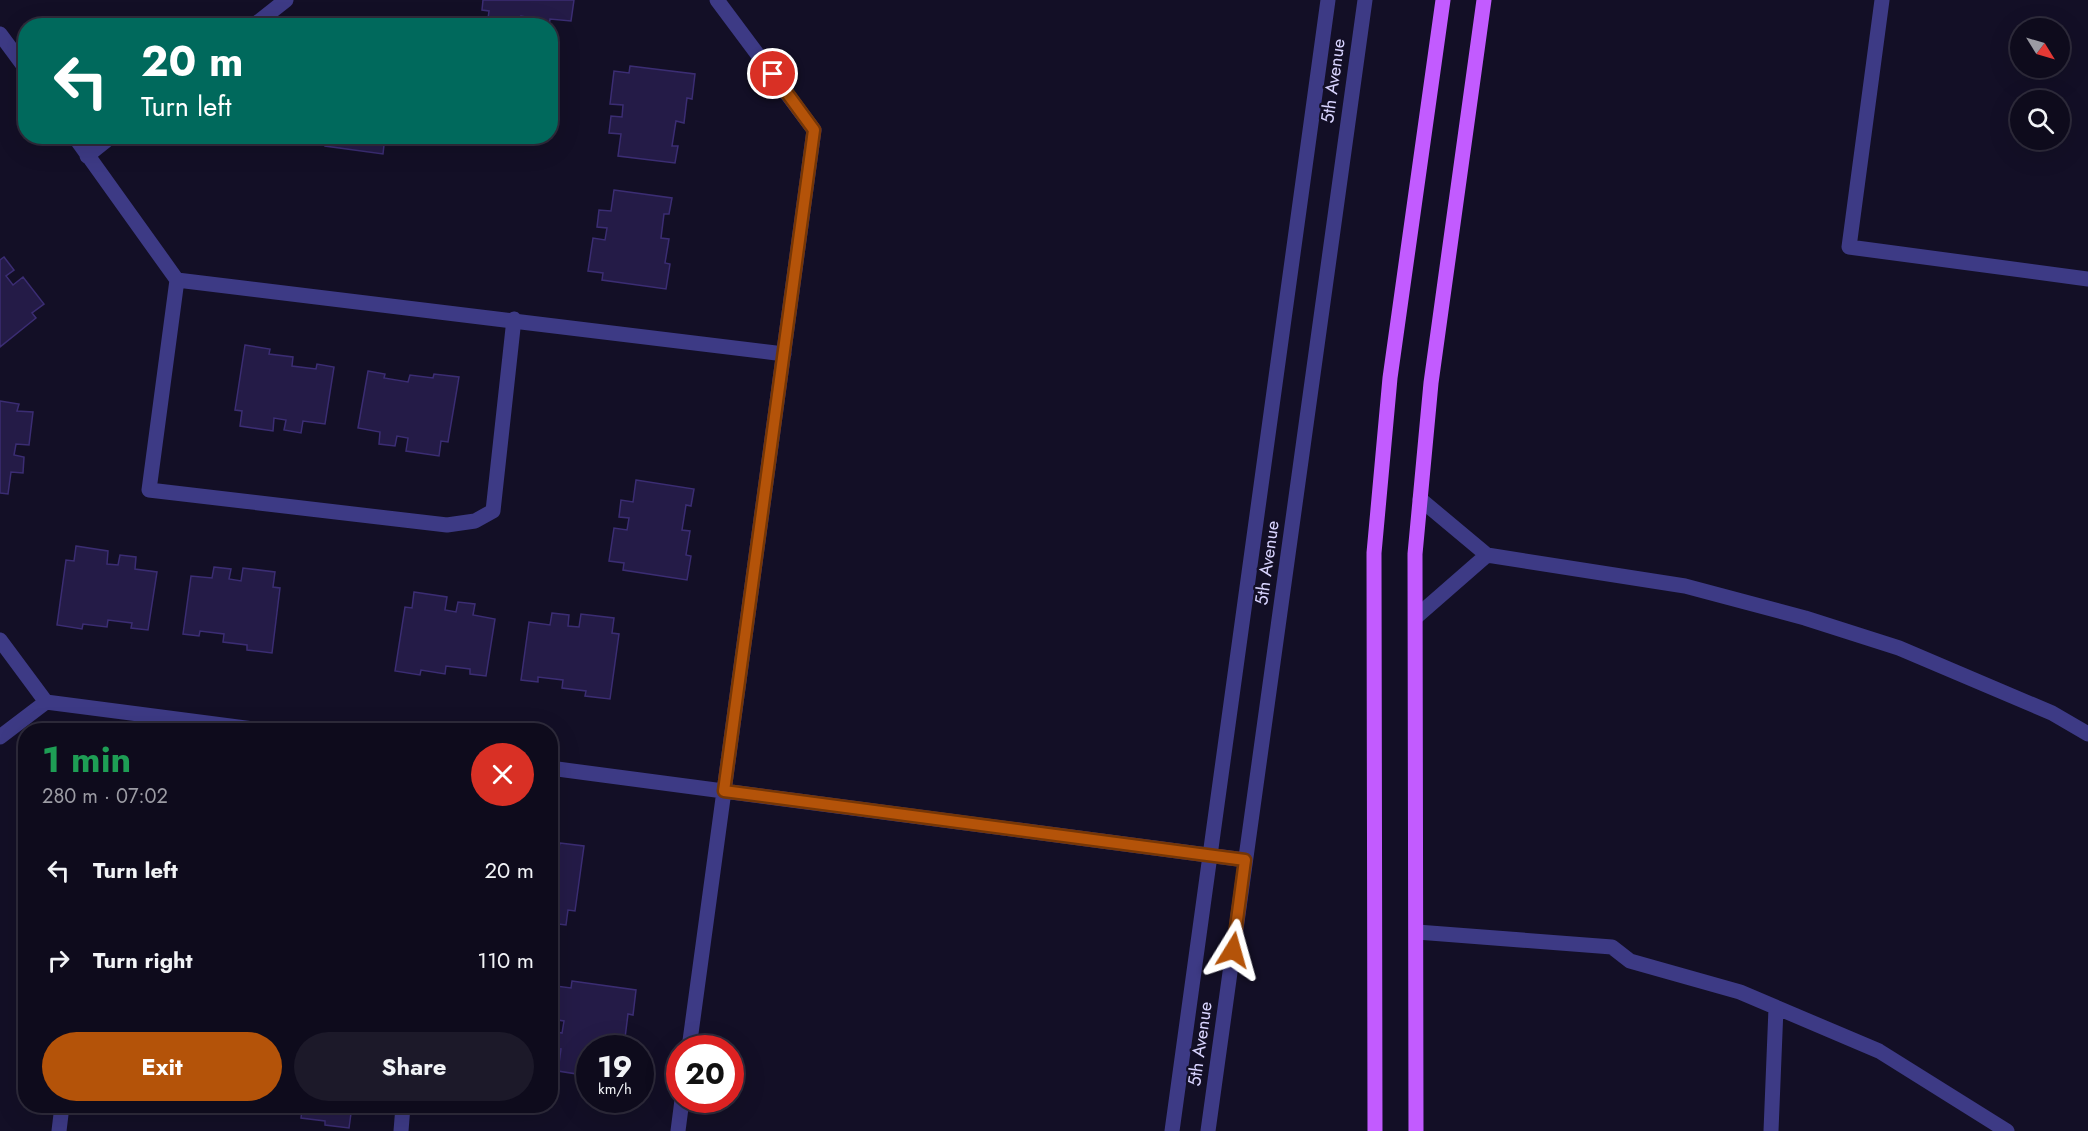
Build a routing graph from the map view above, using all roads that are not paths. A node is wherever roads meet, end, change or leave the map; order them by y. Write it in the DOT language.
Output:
graph roads {
  1 [pos="286,0"];
  2 [pos="717,0"];
  3 [pos="1328,0"];
  4 [pos="1365,0"];
  5 [pos="1443,0"];
  6 [pos="1484,0"];
  7 [pos="1882,0"];
  8 [pos="264,18"];
  9 [pos="0,34"];
  10 [pos="18,58"];
  11 [pos="79,144"];
  12 [pos="102,144"];
  13 [pos="87,156"];
  14 [pos="2088,279"];
  15 [pos="177,280"];
  16 [pos="514,319"];
  17 [pos="784,354"];
  18 [pos="1420,499"];
  19 [pos="1487,555"];
  20 [pos="1416,617"];
  21 [pos="0,640"];
  22 [pos="46,702"];
  23 [pos="18,723"];
  24 [pos="18,723"];
  25 [pos="208,723"];
  26 [pos="2088,734"];
  27 [pos="0,737"];
  28 [pos="558,769"];
  29 [pos="724,791"];
  30 [pos="1209,855"];
  31 [pos="1245,860"];
  32 [pos="1417,932"];
  33 [pos="1776,1008"];
  34 [pos="691,1035"];
  35 [pos="61,1113"];
  36 [pos="402,1113"];
  37 [pos="680,1113"];
  38 [pos="59,1131"];
  39 [pos="401,1131"];
  40 [pos="678,1131"];
  41 [pos="1172,1131"];
  42 [pos="1208,1131"];
  43 [pos="1375,1131"];
  44 [pos="1416,1131"];
  45 [pos="1771,1131"];
  46 [pos="2007,1131"];
  1 -- 8 [label="street"];
  2 -- 17 [label="street"];
  3 -- 30 [label="street, 5th Avenue"];
  4 -- 31 [label="street, 5th Avenue"];
  5 -- 43 [label="main road"];
  6 -- 18 [label="main road"];
  7 -- 14 [label="street"];
  9 -- 10 [label="street"];
  11 -- 13 [label="street"];
  12 -- 13 [label="street"];
  13 -- 15 [label="street"];
  15 -- 16 [label="street"];
  15 -- 16 [label="street"];
  16 -- 17 [label="street"];
  17 -- 29 [label="street"];
  18 -- 19 [label="street"];
  18 -- 20 [label="main road"];
  19 -- 20 [label="street"];
  19 -- 26 [label="street"];
  20 -- 32 [label="main road"];
  21 -- 22 [label="street"];
  22 -- 23 [label="street"];
  22 -- 25 [label="street"];
  24 -- 27 [label="street"];
  28 -- 29 [label="street"];
  29 -- 30 [label="street"];
  29 -- 34 [label="street"];
  30 -- 31 [label="street"];
  30 -- 41 [label="street, 5th Avenue"];
  31 -- 42 [label="street, 5th Avenue"];
  32 -- 33 [label="street"];
  32 -- 44 [label="main road"];
  33 -- 45 [label="street"];
  33 -- 46 [label="street"];
  35 -- 38 [label="street"];
  36 -- 39 [label="street"];
  37 -- 40 [label="street"];
}
